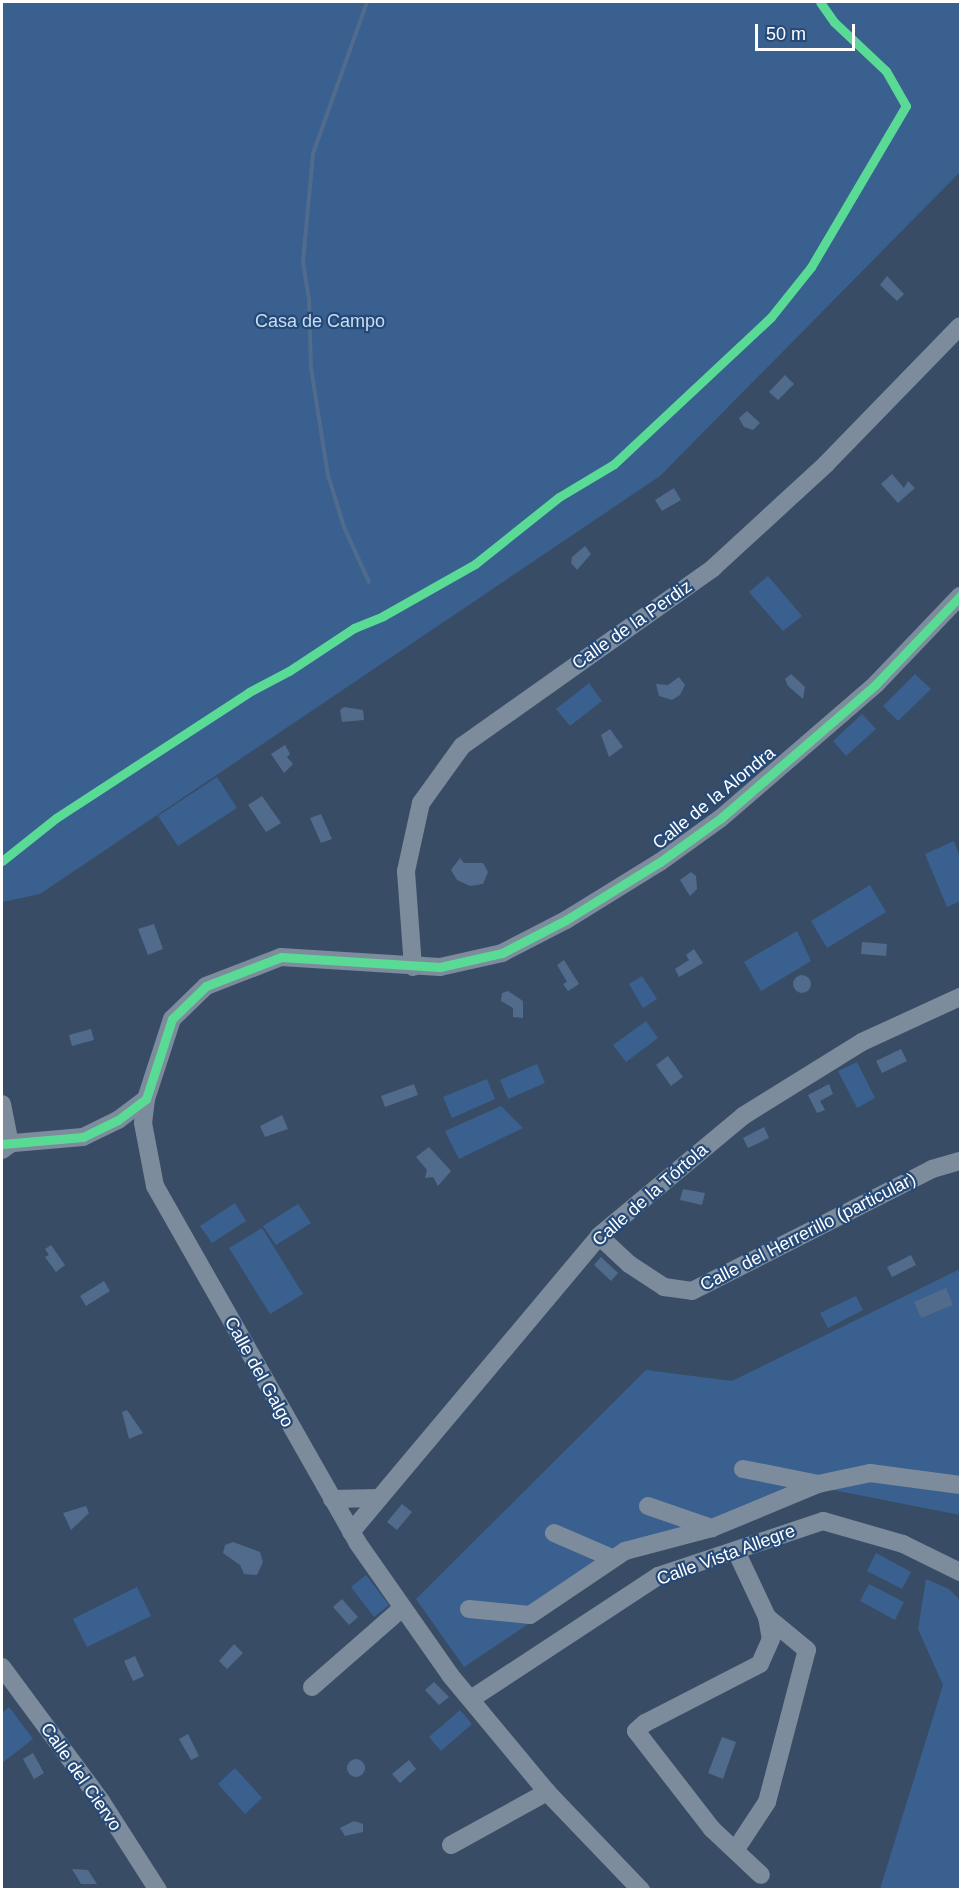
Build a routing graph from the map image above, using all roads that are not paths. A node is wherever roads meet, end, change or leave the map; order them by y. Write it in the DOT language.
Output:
graph roads {
  1 [pos="960,326"];
  2 [pos="960,596"];
  3 [pos="412,967"];
  4 [pos="960,997"];
  5 [pos="146,1099"];
  6 [pos="2,1104"];
  7 [pos="118,1120"];
  8 [pos="142,1124"];
  9 [pos="4,1146"];
  10 [pos="960,1161"];
  11 [pos="599,1236"];
  12 [pos="743,1469"];
  13 [pos="818,1484"];
  14 [pos="960,1485"];
  15 [pos="379,1498"];
  16 [pos="332,1499"];
  17 [pos="648,1506"];
  18 [pos="712,1528"];
  19 [pos="351,1532"];
  20 [pos="554,1533"];
  21 [pos="903,1544"];
  22 [pos="736,1551"];
  23 [pos="612,1558"];
  24 [pos="960,1572"];
  25 [pos="960,1583"];
  26 [pos="469,1609"];
  27 [pos="401,1610"];
  28 [pos="767,1617"];
  29 [pos="2,1667"];
  30 [pos="312,1688"];
  31 [pos="471,1699"];
  32 [pos="547,1792"];
  33 [pos="451,1845"];
  34 [pos="736,1850"];
  35 [pos="761,1875"];
  36 [pos="158,1890"];
  37 [pos="641,1890"];
  1 -- 3 [label="street, Calle de la Perdiz"];
  2 -- 3 [label="street, Calle de la Alondra"];
  3 -- 5 [label="street, Calle de la Alondra"];
  4 -- 11 [label="street, Calle de la Tórtola"];
  5 -- 7 [label="street"];
  5 -- 8 [label="street, Calle del Galgo"];
  6 -- 9 [label="street"];
  7 -- 8 [label="street"];
  7 -- 9 [label="street"];
  8 -- 16 [label="street, Calle del Galgo"];
  10 -- 11 [label="street, Calle del Herrerillo (particular)"];
  11 -- 15 [label="street, Calle de la Tórtola"];
  12 -- 13 [label="street"];
  13 -- 14 [label="street"];
  13 -- 18 [label="street"];
  15 -- 16 [label="street"];
  15 -- 19 [label="street, Calle de la Tórtola"];
  16 -- 19 [label="street, Calle del Galgo"];
  17 -- 18 [label="street"];
  18 -- 23 [label="street"];
  19 -- 27 [label="street, Calle del Galgo"];
  20 -- 23 [label="street"];
  21 -- 22 [label="street, Calle Vista Allegre"];
  21 -- 24 [label="street, Calle Vista Allegre"];
  21 -- 25 [label="street, Calle Vista Allegre"];
  22 -- 28 [label="street"];
  22 -- 31 [label="street, Calle Vista Allegre"];
  23 -- 26 [label="street"];
  27 -- 30 [label="street"];
  27 -- 31 [label="street, Calle del Galgo"];
  28 -- 34 [label="street"];
  28 -- 34 [label="street"];
  29 -- 36 [label="street, Calle del Ciervo"];
  31 -- 32 [label="street, Calle del Galgo"];
  32 -- 33 [label="street"];
  32 -- 37 [label="street, Calle del Galgo"];
  34 -- 35 [label="street"];
}
